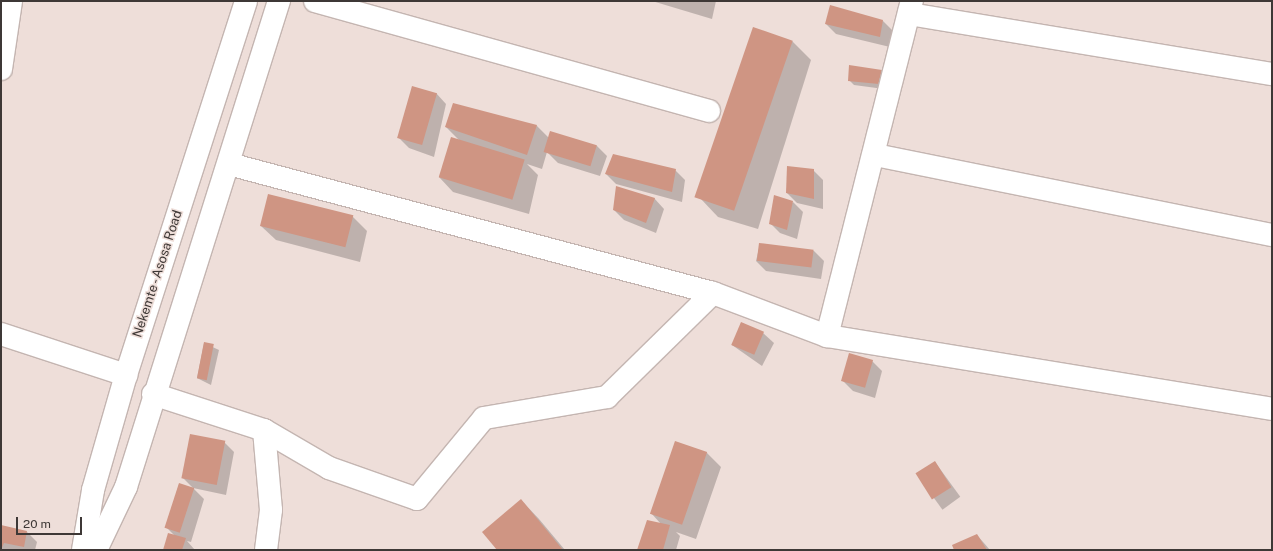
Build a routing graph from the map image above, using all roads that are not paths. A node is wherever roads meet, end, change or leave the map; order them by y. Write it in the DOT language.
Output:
graph roads {
  1 [pos="11,1"];
  2 [pos="246,1"];
  3 [pos="279,1"];
  4 [pos="315,1"];
  5 [pos="911,7"];
  6 [pos="1,70"];
  7 [pos="1272,74"];
  8 [pos="709,111"];
  9 [pos="875,155"];
  10 [pos="229,164"];
  11 [pos="1272,236"];
  12 [pos="713,293"];
  13 [pos="1,334"];
  14 [pos="827,336"];
  15 [pos="126,375"];
  16 [pos="153,394"];
  17 [pos="1272,409"];
  18 [pos="264,430"];
  19 [pos="83,550"];
  20 [pos="96,550"];
  21 [pos="266,550"];
  1 -- 6 [label="main road"];
  2 -- 15 [label="main road, Nekemte - Asosa Road"];
  3 -- 10 [label="main road"];
  4 -- 8 [label="main road"];
  5 -- 7 [label="main road"];
  5 -- 9 [label="main road"];
  9 -- 11 [label="main road"];
  9 -- 14 [label="main road"];
  10 -- 12 [label="main road"];
  10 -- 16 [label="main road"];
  12 -- 14 [label="main road"];
  12 -- 18 [label="main road"];
  13 -- 15 [label="main road"];
  14 -- 17 [label="main road"];
  15 -- 19 [label="main road, Nekemte - Asosa Road"];
  16 -- 18 [label="main road"];
  16 -- 20 [label="main road"];
  18 -- 21 [label="main road"];
}
